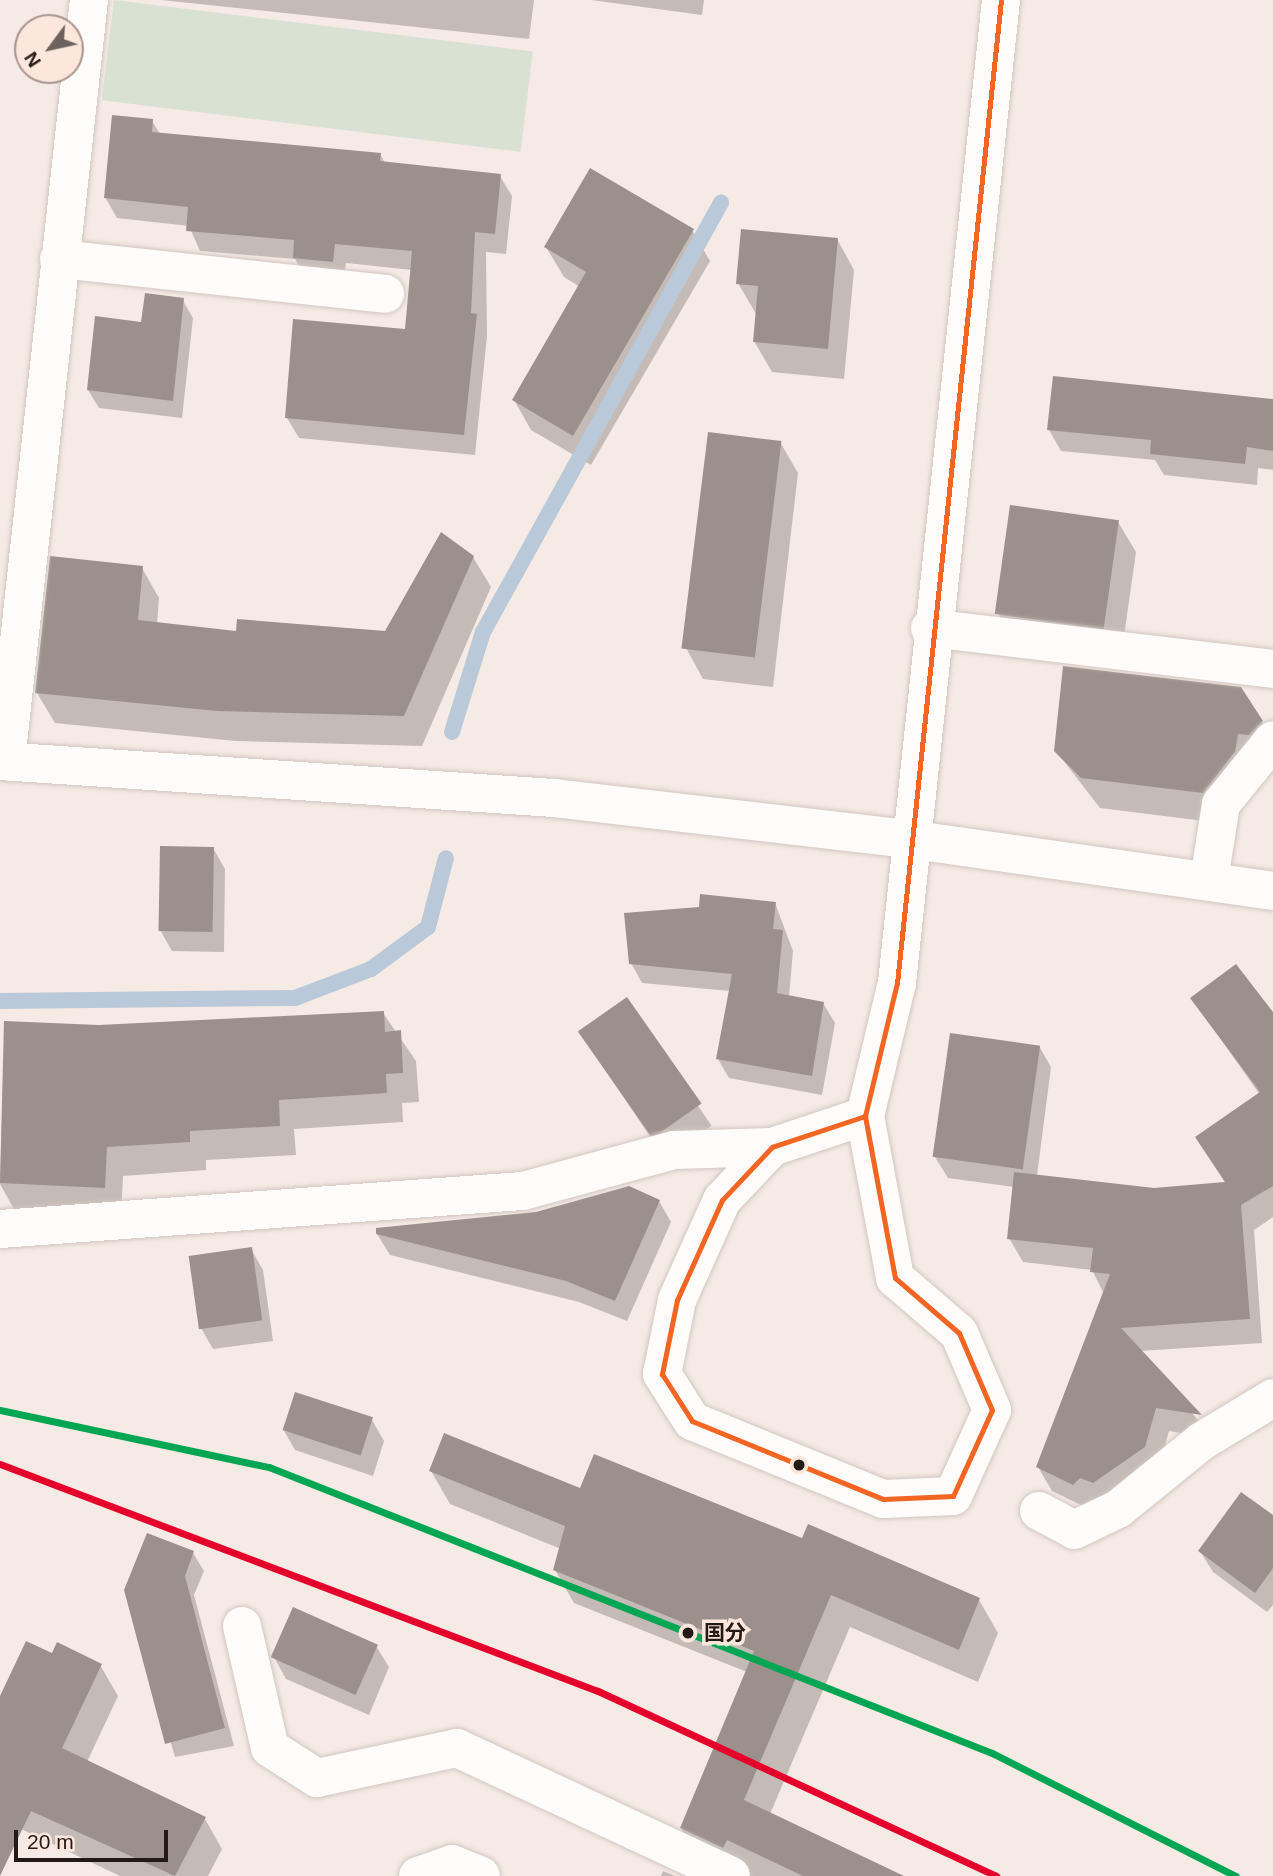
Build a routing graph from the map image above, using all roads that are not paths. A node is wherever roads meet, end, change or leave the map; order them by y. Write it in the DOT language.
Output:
graph roads {
  1 [pos="89,0"];
  2 [pos="1001,0"];
  3 [pos="60,259"];
  4 [pos="385,294"];
  5 [pos="930,628"];
  6 [pos="1273,669"];
  7 [pos="1273,740"];
  8 [pos="3,761"];
  9 [pos="908,839"];
  10 [pos="1209,880"];
  11 [pos="1273,891"];
  12 [pos="865,1116"];
  13 [pos="772,1147"];
  14 [pos="0,1229"];
  15 [pos="1273,1398"];
  16 [pos="1039,1511"];
  17 [pos="242,1626"];
  18 [pos="418,1876"];
  19 [pos="481,1876"];
  20 [pos="731,1876"];
  1 -- 3 [label="street"];
  2 -- 5 [label="street"];
  3 -- 4 [label="street"];
  3 -- 8 [label="street"];
  5 -- 6 [label="street"];
  5 -- 9 [label="street"];
  7 -- 10 [label="street"];
  8 -- 9 [label="street"];
  9 -- 10 [label="street"];
  9 -- 12 [label="street"];
  10 -- 11 [label="street"];
  12 -- 13 [label="street"];
  12 -- 13 [label="street"];
  13 -- 14 [label="street"];
  15 -- 16 [label="street"];
  17 -- 20 [label="street"];
  18 -- 19 [label="street"];
}
